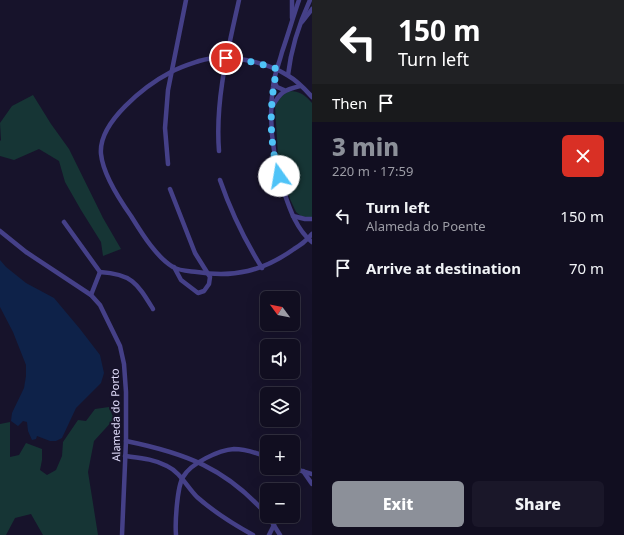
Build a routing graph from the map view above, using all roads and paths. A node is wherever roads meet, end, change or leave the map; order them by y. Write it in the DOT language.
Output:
graph roads {
  1 [pos="186,0"];
  2 [pos="239,0"];
  3 [pos="292,0"];
  4 [pos="299,0"];
  5 [pos="310,0"];
  6 [pos="312,9"];
  7 [pos="294,14"];
  8 [pos="302,17"];
  9 [pos="292,21"];
  10 [pos="300,23"];
  11 [pos="226,58"];
  12 [pos="277,69"];
  13 [pos="171,72"];
  14 [pos="288,75"];
  15 [pos="274,82"];
  16 [pos="300,86"];
  17 [pos="284,90"];
  18 [pos="312,97"];
  19 [pos="272,109"];
  20 [pos="219,151"];
  21 [pos="168,164"];
  22 [pos="220,180"];
  23 [pos="170,189"];
  24 [pos="293,216"];
  25 [pos="312,218"];
  26 [pos="64,222"];
  27 [pos="0,231"];
  28 [pos="312,234"];
  29 [pos="310,240"];
  30 [pos="174,268"];
  31 [pos="262,268"];
  32 [pos="100,272"];
  33 [pos="208,274"];
  34 [pos="91,295"];
  35 [pos="153,309"];
  36 [pos="126,441"];
  37 [pos="260,454"];
  38 [pos="125,456"];
  39 [pos="199,462"];
  40 [pos="300,470"];
  41 [pos="303,471"];
  42 [pos="312,474"];
  43 [pos="182,480"];
  44 [pos="312,484"];
  45 [pos="260,506"];
  46 [pos="274,525"];
  47 [pos="122,535"];
  48 [pos="176,535"];
  49 [pos="253,535"];
  50 [pos="269,535"];
  51 [pos="280,535"];
  1 -- 13 [label="street"];
  2 -- 11 [label="street"];
  3 -- 9 [label="street"];
  4 -- 7 [label="street"];
  5 -- 8 [label="street"];
  6 -- 10 [label="street"];
  7 -- 8 [label="street"];
  7 -- 9 [label="street"];
  8 -- 10 [label="street"];
  9 -- 12 [label="street"];
  10 -- 14 [label="street"];
  11 -- 12 [label="street"];
  11 -- 13 [label="street"];
  11 -- 20 [label="street"];
  12 -- 14 [label="street"];
  12 -- 15 [label="street"];
  13 -- 21 [label="street"];
  13 -- 30 [label="street"];
  14 -- 16 [label="street"];
  15 -- 17 [label="street"];
  15 -- 19 [label="street"];
  16 -- 17 [label="street"];
  16 -- 18 [label="street"];
  17 -- 19 [label="street"];
  19 -- 24 [label="street"];
  22 -- 31 [label="street"];
  23 -- 33 [label="street"];
  24 -- 25 [label="street"];
  24 -- 29 [label="street"];
  26 -- 32 [label="street"];
  27 -- 34 [label="street, Alameda do Porto"];
  28 -- 29 [label="street"];
  29 -- 31 [label="street"];
  30 -- 33 [label="street"];
  30 -- 33 [label="street"];
  31 -- 33 [label="street"];
  32 -- 34 [label="street"];
  32 -- 35 [label="street"];
  34 -- 36 [label="street, Alameda do Porto"];
  36 -- 38 [label="street, Alameda do Porto"];
  36 -- 39 [label="street"];
  37 -- 39 [label="street"];
  38 -- 43 [label="street"];
  38 -- 47 [label="street, Alameda do Porto"];
  39 -- 43 [label="street"];
  39 -- 45 [label="street"];
  40 -- 41 [label="street"];
  41 -- 42 [label="street"];
  41 -- 44 [label="street"];
  43 -- 48 [label="street"];
  43 -- 49 [label="street"];
  46 -- 50 [label="street"];
  46 -- 51 [label="street"];
}
